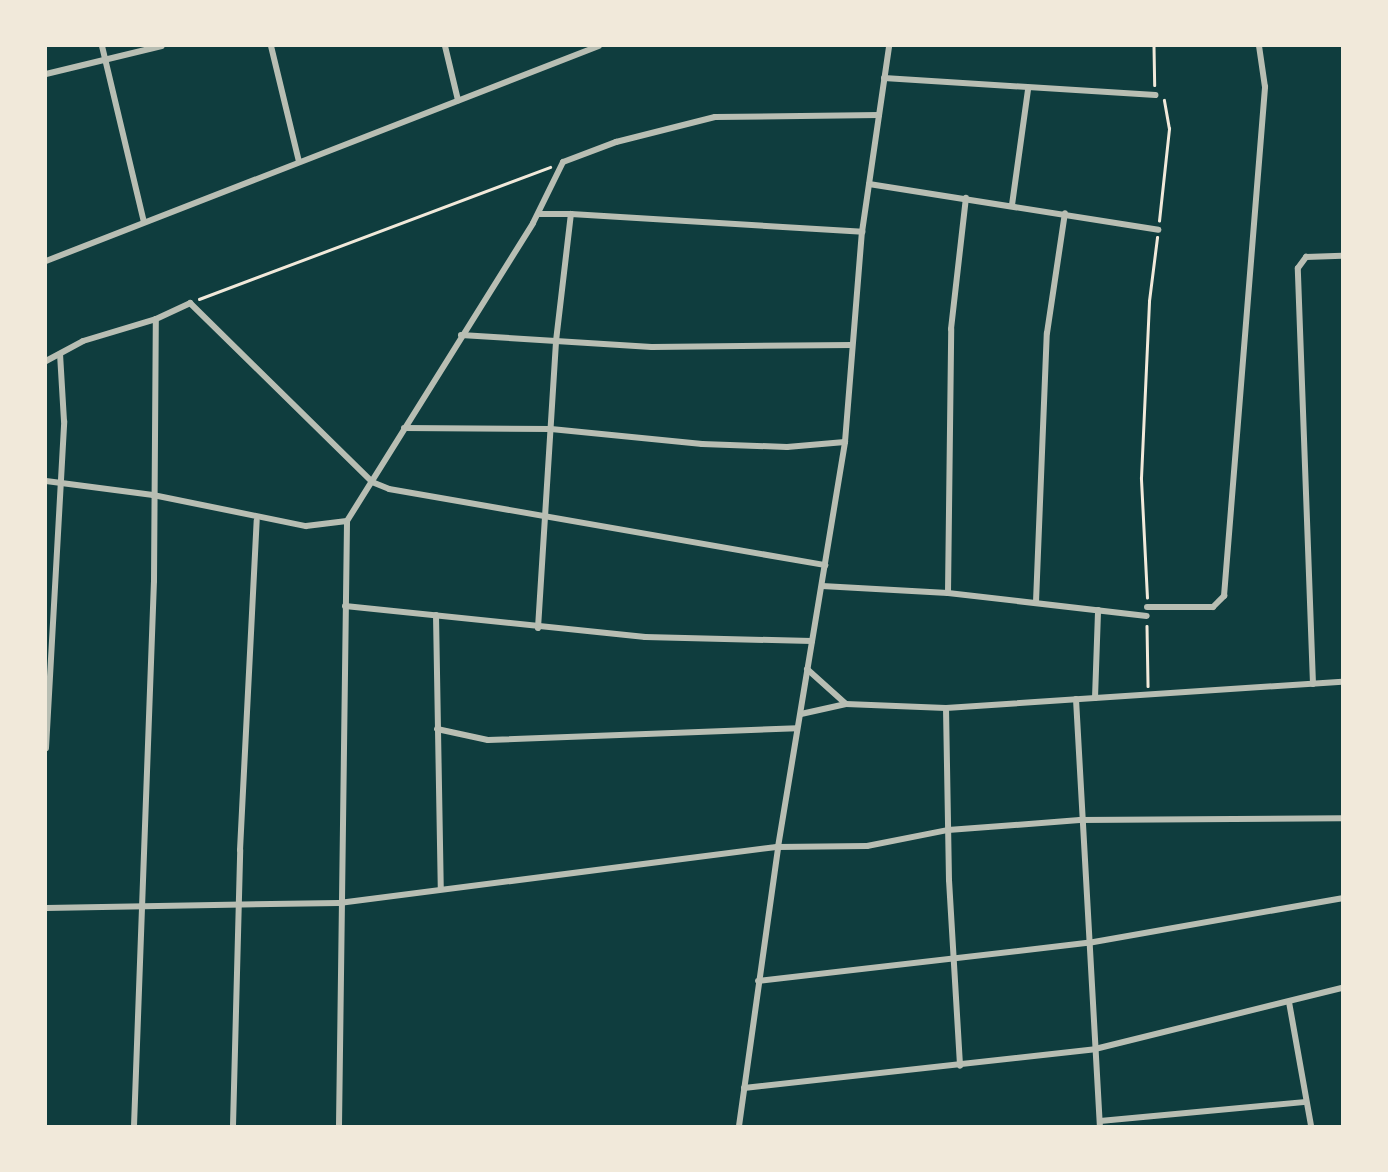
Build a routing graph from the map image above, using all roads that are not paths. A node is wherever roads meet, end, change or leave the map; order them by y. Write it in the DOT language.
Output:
graph roads {
  1 [pos="102,46"];
  2 [pos="162,46"];
  3 [pos="271,46"];
  4 [pos="445,46"];
  5 [pos="599,46"];
  6 [pos="889,46"];
  7 [pos="1259,46"];
  8 [pos="105,59"];
  9 [pos="46,74"];
  10 [pos="884,78"];
  11 [pos="1028,89"];
  12 [pos="1155,95"];
  13 [pos="458,100"];
  14 [pos="879,115"];
  15 [pos="299,162"];
  16 [pos="869,184"];
  17 [pos="966,198"];
  18 [pos="1012,205"];
  19 [pos="1065,213"];
  20 [pos="539,214"];
  21 [pos="571,214"];
  22 [pos="144,222"];
  23 [pos="1158,230"];
  24 [pos="862,232"];
  25 [pos="1342,256"];
  26 [pos="46,261"];
  27 [pos="156,319"];
  28 [pos="461,335"];
  29 [pos="556,341"];
  30 [pos="852,345"];
  31 [pos="60,354"];
  32 [pos="46,361"];
  33 [pos="404,428"];
  34 [pos="551,429"];
  35 [pos="845,442"];
  36 [pos="46,481"];
  37 [pos="372,482"];
  38 [pos="61,483"];
  39 [pos="153,495"];
  40 [pos="544,516"];
  41 [pos="257,520"];
  42 [pos="347,521"];
  43 [pos="825,565"];
  44 [pos="822,586"];
  45 [pos="948,593"];
  46 [pos="1036,602"];
  47 [pos="345,606"];
  48 [pos="1147,607"];
  49 [pos="1098,610"];
  50 [pos="436,615"];
  51 [pos="1147,616"];
  52 [pos="538,628"];
  53 [pos="812,641"];
  54 [pos="807,669"];
  55 [pos="1342,682"];
  56 [pos="1313,684"];
  57 [pos="1096,698"];
  58 [pos="1076,699"];
  59 [pos="846,704"];
  60 [pos="946,708"];
  61 [pos="801,714"];
  62 [pos="797,728"];
  63 [pos="437,729"];
  64 [pos="46,748"];
  65 [pos="1342,818"];
  66 [pos="1080,820"];
  67 [pos="948,830"];
  68 [pos="778,847"];
  69 [pos="442,889"];
  70 [pos="1342,898"];
  71 [pos="339,903"];
  72 [pos="238,906"];
  73 [pos="140,907"];
  74 [pos="46,908"];
  75 [pos="1088,943"];
  76 [pos="953,958"];
  77 [pos="758,981"];
  78 [pos="1342,988"];
  79 [pos="1289,1002"];
  80 [pos="1095,1049"];
  81 [pos="960,1066"];
  82 [pos="744,1088"];
  83 [pos="1307,1102"];
  84 [pos="1100,1124"];
  85 [pos="134,1126"];
  86 [pos="233,1126"];
  87 [pos="339,1126"];
  88 [pos="739,1126"];
  89 [pos="1311,1126"];
  1 -- 8 [label="street"];
  2 -- 8 [label="street"];
  3 -- 15 [label="street"];
  4 -- 13 [label="street"];
  5 -- 13 [label="street"];
  6 -- 10 [label="street"];
  7 -- 48 [label="street"];
  8 -- 9 [label="street"];
  8 -- 22 [label="street"];
  10 -- 11 [label="street"];
  10 -- 14 [label="street"];
  11 -- 12 [label="street"];
  11 -- 18 [label="street"];
  13 -- 15 [label="street"];
  14 -- 16 [label="street"];
  14 -- 20 [label="street"];
  15 -- 22 [label="street"];
  16 -- 17 [label="street"];
  16 -- 24 [label="street"];
  17 -- 18 [label="street"];
  17 -- 45 [label="street"];
  18 -- 19 [label="street"];
  19 -- 23 [label="street"];
  19 -- 46 [label="street"];
  20 -- 21 [label="street"];
  20 -- 28 [label="street"];
  21 -- 24 [label="street"];
  21 -- 29 [label="street"];
  22 -- 26 [label="street"];
  24 -- 30 [label="street"];
  25 -- 56 [label="street"];
  27 -- 31 [label="street"];
  27 -- 37 [label="street"];
  27 -- 39 [label="street"];
  28 -- 29 [label="street"];
  28 -- 33 [label="street"];
  29 -- 30 [label="street"];
  29 -- 34 [label="street"];
  30 -- 35 [label="street"];
  31 -- 32 [label="street"];
  31 -- 38 [label="street"];
  33 -- 34 [label="street"];
  33 -- 37 [label="street"];
  34 -- 35 [label="street"];
  34 -- 40 [label="street"];
  35 -- 43 [label="street"];
  36 -- 38 [label="street"];
  37 -- 40 [label="street"];
  37 -- 42 [label="street"];
  38 -- 39 [label="street"];
  38 -- 64 [label="street"];
  39 -- 41 [label="street"];
  39 -- 73 [label="street"];
  40 -- 43 [label="street"];
  40 -- 52 [label="street"];
  41 -- 42 [label="street"];
  41 -- 72 [label="street"];
  42 -- 47 [label="street"];
  43 -- 44 [label="street"];
  44 -- 45 [label="street"];
  44 -- 53 [label="street"];
  45 -- 46 [label="street"];
  46 -- 49 [label="street"];
  47 -- 50 [label="street"];
  47 -- 71 [label="street"];
  49 -- 51 [label="street"];
  49 -- 57 [label="street"];
  50 -- 52 [label="street"];
  50 -- 63 [label="street"];
  52 -- 53 [label="street"];
  53 -- 54 [label="street"];
  54 -- 59 [label="street"];
  54 -- 61 [label="street"];
  55 -- 56 [label="street"];
  56 -- 57 [label="street"];
  57 -- 58 [label="street"];
  58 -- 60 [label="street"];
  58 -- 66 [label="street"];
  59 -- 60 [label="street"];
  59 -- 61 [label="street"];
  60 -- 67 [label="street"];
  61 -- 62 [label="street"];
  62 -- 63 [label="street"];
  62 -- 68 [label="street"];
  63 -- 69 [label="street"];
  65 -- 66 [label="street"];
  66 -- 67 [label="street"];
  66 -- 75 [label="street"];
  67 -- 68 [label="street"];
  67 -- 76 [label="street"];
  68 -- 69 [label="street"];
  68 -- 77 [label="street"];
  69 -- 71 [label="street"];
  70 -- 75 [label="street"];
  71 -- 72 [label="street"];
  71 -- 87 [label="street"];
  72 -- 73 [label="street"];
  72 -- 86 [label="street"];
  73 -- 74 [label="street"];
  73 -- 85 [label="street"];
  75 -- 76 [label="street"];
  75 -- 80 [label="street"];
  76 -- 77 [label="street"];
  76 -- 81 [label="street"];
  77 -- 82 [label="street"];
  78 -- 79 [label="street"];
  79 -- 80 [label="street"];
  79 -- 83 [label="street"];
  80 -- 81 [label="street"];
  80 -- 84 [label="street"];
  81 -- 82 [label="street"];
  82 -- 88 [label="street"];
  83 -- 84 [label="street"];
  83 -- 89 [label="street"];
}
